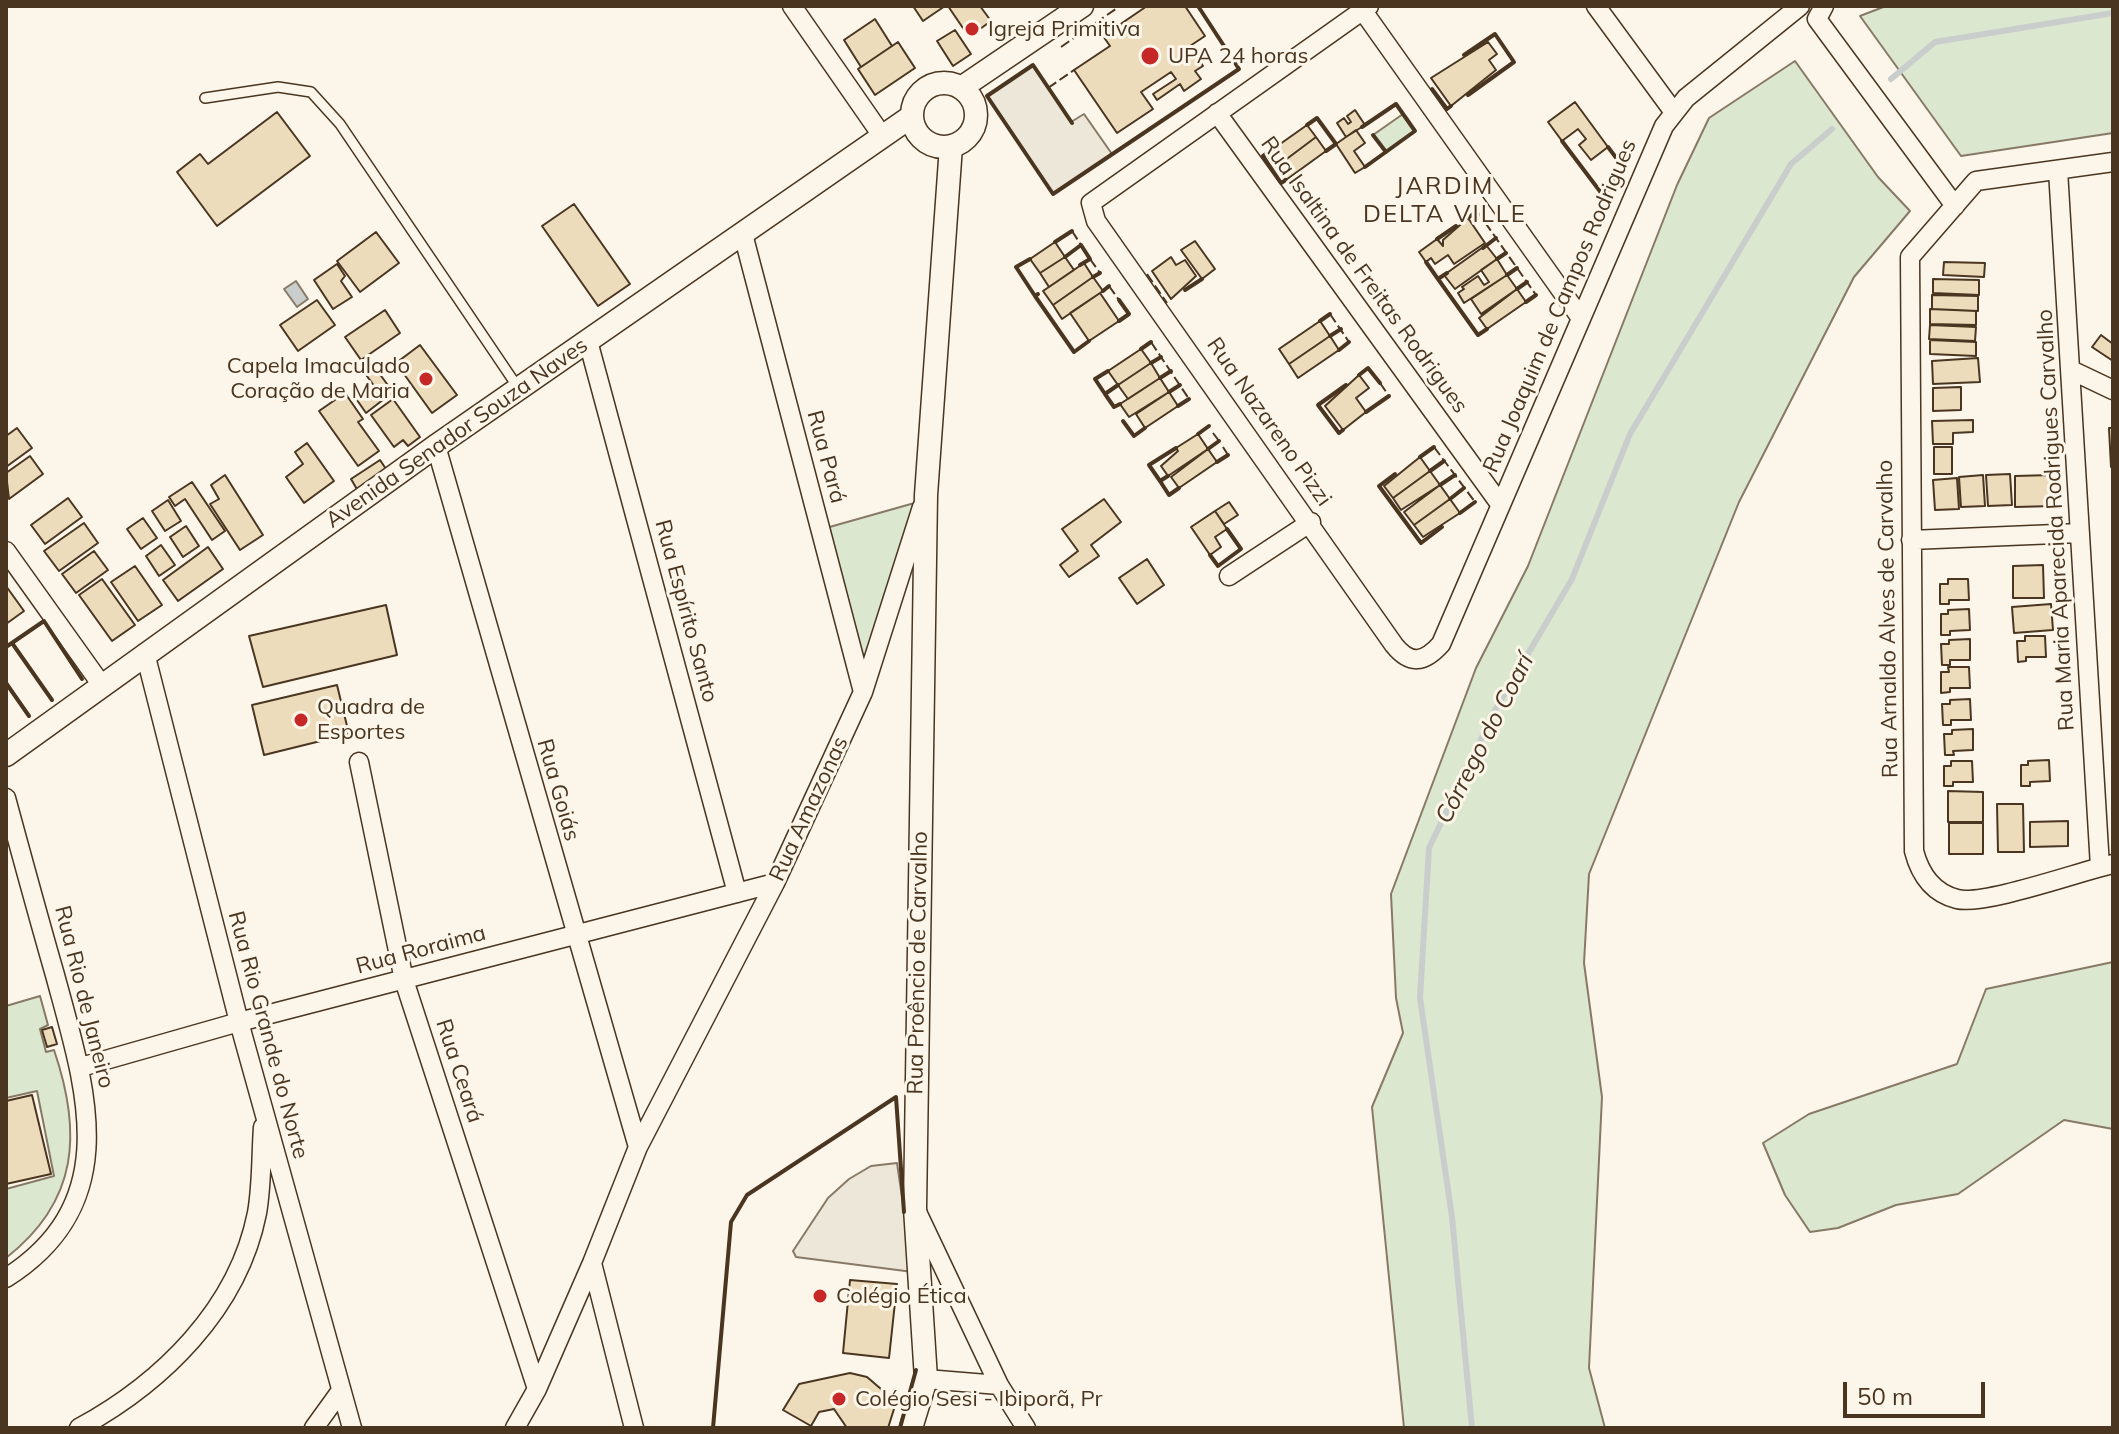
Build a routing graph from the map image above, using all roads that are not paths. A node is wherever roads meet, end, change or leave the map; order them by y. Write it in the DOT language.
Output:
graph roads {
  1 [pos="792,6"];
  2 [pos="1082,6"];
  3 [pos="1596,6"];
  4 [pos="1800,6"];
  5 [pos="1824,6"];
  6 [pos="1366,8"];
  7 [pos="961,88"];
  8 [pos="205,98"];
  9 [pos="1673,111"];
  10 [pos="1217,113"];
  11 [pos="912,116"];
  12 [pos="883,137"];
  13 [pos="951,146"];
  14 [pos="2113,162"];
  15 [pos="2058,170"];
  16 [pos="1955,206"];
  17 [pos="743,234"];
  18 [pos="1580,317"];
  19 [pos="588,341"];
  20 [pos="2073,371"];
  21 [pos="519,389"];
  22 [pos="2113,390"];
  23 [pos="436,446"];
  24 [pos="926,495"];
  25 [pos="1500,504"];
  26 [pos="1311,522"];
  27 [pos="2080,533"];
  28 [pos="1911,540"];
  29 [pos="6,551"];
  30 [pos="1229,576"];
  31 [pos="145,653"];
  32 [pos="1416,661"];
  33 [pos="101,684"];
  34 [pos="863,692"];
  35 [pos="6,755"];
  36 [pos="359,762"];
  37 [pos="6,798"];
  38 [pos="2106,865"];
  39 [pos="775,883"];
  40 [pos="737,893"];
  41 [pos="574,935"];
  42 [pos="404,980"];
  43 [pos="239,1022"];
  44 [pos="81,1067"];
  45 [pos="264,1112"];
  46 [pos="638,1147"];
  47 [pos="915,1208"];
  48 [pos="592,1263"];
  49 [pos="6,1278"];
  50 [pos="926,1379"];
  51 [pos="999,1385"];
  52 [pos="537,1389"];
  53 [pos="340,1392"];
  54 [pos="79,1428"];
  55 [pos="314,1428"];
  56 [pos="352,1428"];
  57 [pos="515,1428"];
  58 [pos="634,1428"];
  59 [pos="911,1428"];
  60 [pos="1026,1428"];
  1 -- 12 [label="street"];
  2 -- 7 [label="street"];
  3 -- 9 [label="street"];
  4 -- 9 [label="street, Rua Joaquim de Campos Rodrigues"];
  5 -- 16 [label="street"];
  6 -- 10 [label="street"];
  6 -- 18 [label="street"];
  7 -- 11 [label="street"];
  7 -- 13 [label="street"];
  8 -- 21 [label="lane"];
  9 -- 18 [label="street, Rua Joaquim de Campos Rodrigues"];
  10 -- 25 [label="street, Rua Isaltina de Freitas Rodrigues"];
  10 -- 26 [label="street, Rua Nazareno Pizzi"];
  11 -- 12 [label="street, Avenida Senador Souza Naves"];
  11 -- 13 [label="street"];
  12 -- 17 [label="street, Avenida Senador Souza Naves"];
  13 -- 24 [label="street, Rua Amazonas"];
  14 -- 15 [label="street"];
  15 -- 16 [label="street, Rua Arnaldo Alves de Carvalho"];
  15 -- 20 [label="street, Rua Maria Aparecida Rodrigues Carvalho"];
  16 -- 28 [label="street, Rua Arnaldo Alves de Carvalho"];
  17 -- 19 [label="street, Avenida Senador Souza Naves"];
  17 -- 34 [label="street, Rua Pará"];
  18 -- 25 [label="street, Rua Joaquim de Campos Rodrigues"];
  19 -- 21 [label="street, Avenida Senador Souza Naves"];
  19 -- 40 [label="street, Rua Espírito Santo"];
  20 -- 22 [label="street"];
  20 -- 27 [label="street, Rua Maria Aparecida Rodrigues Carvalho"];
  21 -- 23 [label="street, Avenida Senador Souza Naves"];
  23 -- 31 [label="street, Avenida Senador Souza Naves"];
  23 -- 41 [label="street, Rua Goiás"];
  24 -- 34 [label="street, Rua Amazonas"];
  24 -- 47 [label="street, Rua Proêncio de Carvalho"];
  25 -- 32 [label="street, Rua Joaquim de Campos Rodrigues"];
  26 -- 30 [label="street"];
  26 -- 32 [label="street, Rua Nazareno Pizzi"];
  27 -- 28 [label="street"];
  27 -- 38 [label="street, Rua Maria Aparecida Rodrigues Carvalho"];
  28 -- 38 [label="street, Rua Arnaldo Alves de Carvalho"];
  29 -- 33 [label="street"];
  31 -- 33 [label="street, Avenida Senador Souza Naves"];
  31 -- 43 [label="street, Rua Rio Grande do Norte"];
  33 -- 35 [label="street, Avenida Senador Souza Naves"];
  34 -- 39 [label="street, Rua Amazonas"];
  36 -- 42 [label="street, Rua Ceará"];
  37 -- 44 [label="street, Rua Rio de Janeiro"];
  39 -- 40 [label="street, Rua Roraima"];
  39 -- 46 [label="street, Rua Amazonas"];
  40 -- 41 [label="street, Rua Roraima"];
  41 -- 42 [label="street, Rua Roraima"];
  41 -- 46 [label="street, Rua Goiás"];
  42 -- 43 [label="street, Rua Roraima"];
  42 -- 52 [label="street, Rua Ceará"];
  43 -- 44 [label="street, Rua Roraima"];
  43 -- 45 [label="street, Rua Rio Grande do Norte"];
  44 -- 49 [label="street, Rua Rio de Janeiro"];
  45 -- 53 [label="street, Rua Rio Grande do Norte"];
  45 -- 54 [label="street"];
  46 -- 48 [label="street, Rua Amazonas"];
  47 -- 50 [label="street, Rua Proêncio de Carvalho"];
  47 -- 51 [label="street"];
  48 -- 52 [label="street, Rua Amazonas"];
  48 -- 58 [label="street"];
  50 -- 51 [label="street"];
  50 -- 59 [label="street, Rua Proêncio de Carvalho"];
  51 -- 60 [label="street"];
  52 -- 57 [label="street, Rua Amazonas"];
  53 -- 55 [label="street"];
  53 -- 56 [label="street, Rua Rio Grande do Norte"];
}
